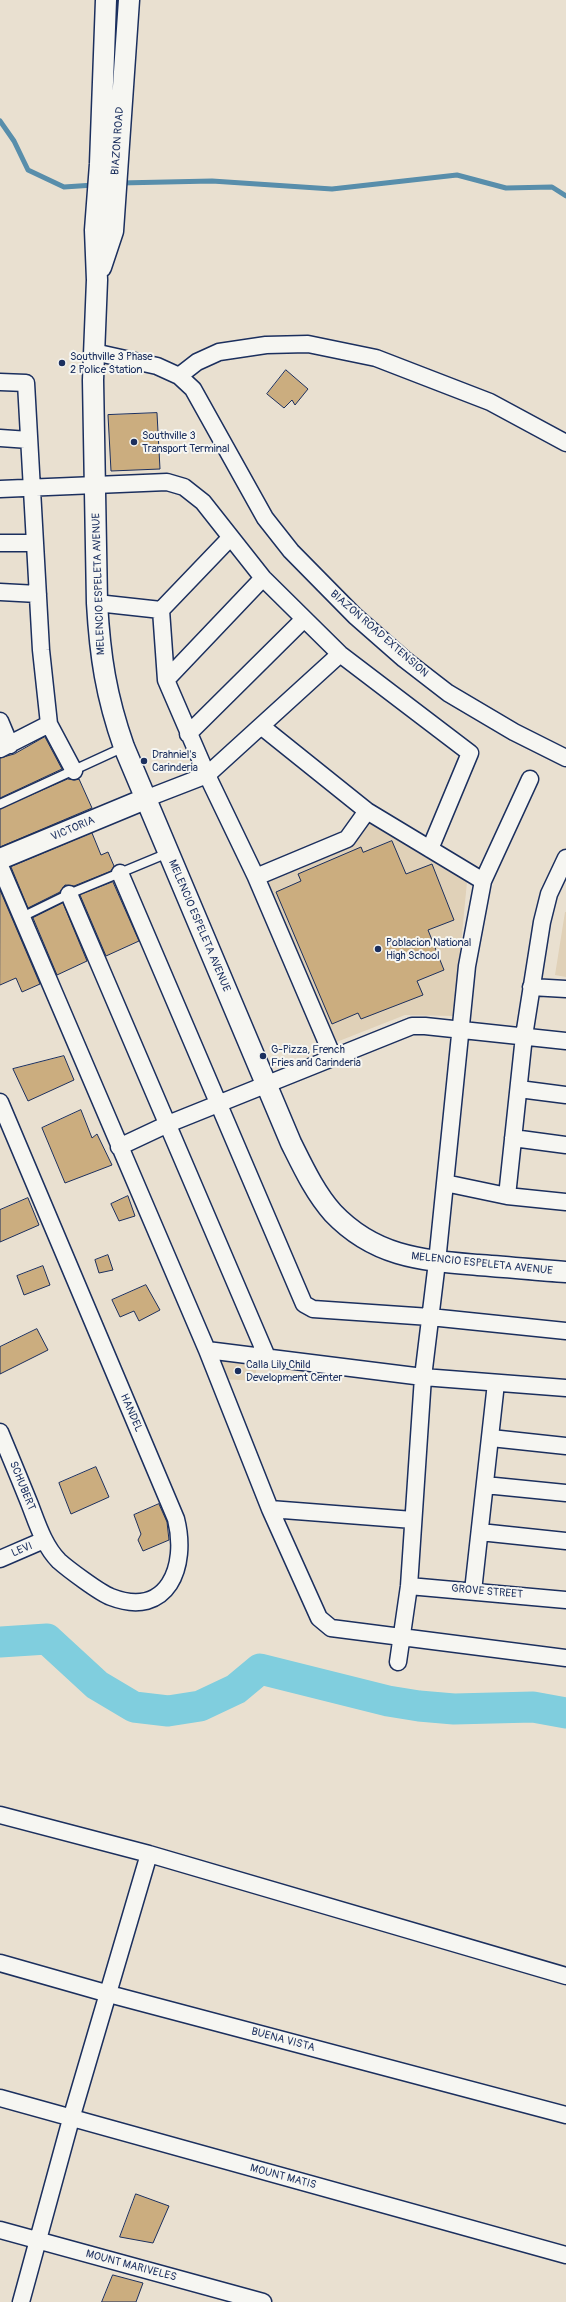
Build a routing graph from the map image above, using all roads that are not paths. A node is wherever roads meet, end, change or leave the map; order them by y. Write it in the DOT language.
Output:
graph roads {
  1 [pos="129,0"];
  2 [pos="103,2"];
  3 [pos="104,42"];
  4 [pos="125,43"];
  5 [pos="108,165"];
  6 [pos="94,352"];
  7 [pos="179,376"];
  8 [pos="2,380"];
  9 [pos="93,380"];
  10 [pos="0,438"];
  11 [pos="30,440"];
  12 [pos="566,443"];
  13 [pos="96,484"];
  14 [pos="32,488"];
  15 [pos="0,489"];
  16 [pos="230,538"];
  17 [pos="0,543"];
  18 [pos="35,544"];
  19 [pos="263,578"];
  20 [pos="0,592"];
  21 [pos="38,594"];
  22 [pos="97,602"];
  23 [pos="161,610"];
  24 [pos="304,619"];
  25 [pos="340,654"];
  26 [pos="166,680"];
  27 [pos="0,721"];
  28 [pos="49,724"];
  29 [pos="261,726"];
  30 [pos="188,734"];
  31 [pos="5,747"];
  32 [pos="124,747"];
  33 [pos="566,758"];
  34 [pos="74,771"];
  35 [pos="207,775"];
  36 [pos="530,779"];
  37 [pos="146,799"];
  38 [pos="0,804"];
  39 [pos="366,811"];
  40 [pos="430,849"];
  41 [pos="168,854"];
  42 [pos="566,858"];
  43 [pos="0,859"];
  44 [pos="0,866"];
  45 [pos="120,873"];
  46 [pos="256,877"];
  47 [pos="484,881"];
  48 [pos="69,894"];
  49 [pos="22,917"];
  50 [pos="531,987"];
  51 [pos="566,989"];
  52 [pos="461,1030"];
  53 [pos="524,1036"];
  54 [pos="566,1041"];
  55 [pos="333,1057"];
  56 [pos="266,1084"];
  57 [pos="519,1089"];
  58 [pos="566,1095"];
  59 [pos="0,1102"];
  60 [pos="219,1103"];
  61 [pos="168,1124"];
  62 [pos="513,1138"];
  63 [pos="566,1145"];
  64 [pos="119,1147"];
  65 [pos="445,1183"];
  66 [pos="507,1196"];
  67 [pos="566,1202"];
  68 [pos="437,1262"];
  69 [pos="566,1272"];
  70 [pos="430,1317"];
  71 [pos="566,1331"];
  72 [pos="207,1350"];
  73 [pos="267,1357"];
  74 [pos="423,1377"];
  75 [pos="496,1383"];
  76 [pos="566,1388"];
  77 [pos="0,1432"];
  78 [pos="491,1438"];
  79 [pos="566,1446"];
  80 [pos="485,1485"];
  81 [pos="566,1493"];
  82 [pos="270,1509"];
  83 [pos="413,1520"];
  84 [pos="480,1532"];
  85 [pos="44,1540"];
  86 [pos="566,1541"];
  87 [pos="0,1559"];
  88 [pos="409,1586"];
  89 [pos="473,1591"];
  90 [pos="566,1600"];
  91 [pos="400,1637"];
  92 [pos="566,1658"];
  93 [pos="398,1662"];
  94 [pos="0,1815"];
  95 [pos="149,1854"];
  96 [pos="0,1963"];
  97 [pos="566,1976"];
  98 [pos="109,1994"];
  99 [pos="0,2098"];
  100 [pos="566,2115"];
  101 [pos="71,2119"];
  102 [pos="0,2230"];
  103 [pos="38,2240"];
  104 [pos="566,2255"];
  105 [pos="21,2302"];
  106 [pos="263,2302"];
  1 -- 4 [label="street, BIAZON ROAD"];
  2 -- 3 [label="street, BIAZON ROAD"];
  3 -- 4 [label="street"];
  3 -- 5 [label="street, BIAZON ROAD"];
  4 -- 5 [label="street, BIAZON ROAD"];
  5 -- 6 [label="street, BIAZON ROAD"];
  6 -- 7 [label="street, BIAZON ROAD EXTENSION"];
  6 -- 9 [label="street, BIAZON ROAD"];
  7 -- 12 [label="street"];
  7 -- 33 [label="street, BIAZON ROAD EXTENSION"];
  8 -- 11 [label="street"];
  9 -- 13 [label="street, MELENCIO ESPELETA AVENUE"];
  10 -- 11 [label="street"];
  11 -- 14 [label="street"];
  13 -- 14 [label="street"];
  13 -- 16 [label="street"];
  13 -- 22 [label="street, MELENCIO ESPELETA AVENUE"];
  14 -- 15 [label="street"];
  14 -- 18 [label="street"];
  16 -- 19 [label="street"];
  16 -- 23 [label="street"];
  17 -- 18 [label="street"];
  18 -- 21 [label="street"];
  19 -- 24 [label="street"];
  19 -- 26 [label="street"];
  20 -- 21 [label="street"];
  21 -- 28 [label="street"];
  22 -- 23 [label="street"];
  22 -- 32 [label="street, MELENCIO ESPELETA AVENUE"];
  23 -- 26 [label="street"];
  24 -- 25 [label="street"];
  24 -- 30 [label="street"];
  25 -- 29 [label="street"];
  25 -- 40 [label="street"];
  26 -- 30 [label="street"];
  27 -- 31 [label="street"];
  28 -- 31 [label="street"];
  28 -- 34 [label="street"];
  29 -- 35 [label="street"];
  29 -- 39 [label="street"];
  30 -- 35 [label="street"];
  32 -- 34 [label="lane"];
  32 -- 37 [label="street, MELENCIO ESPELETA AVENUE"];
  34 -- 38 [label="lane"];
  35 -- 37 [label="street"];
  35 -- 46 [label="street"];
  36 -- 47 [label="street"];
  37 -- 41 [label="street, MELENCIO ESPELETA AVENUE"];
  37 -- 43 [label="street, VICTORIA"];
  39 -- 40 [label="street"];
  39 -- 46 [label="street"];
  40 -- 47 [label="street"];
  41 -- 45 [label="lane"];
  41 -- 56 [label="street, MELENCIO ESPELETA AVENUE"];
  42 -- 50 [label="street"];
  44 -- 49 [label="street"];
  45 -- 48 [label="lane"];
  45 -- 60 [label="street"];
  46 -- 55 [label="street"];
  47 -- 52 [label="street"];
  48 -- 49 [label="lane"];
  48 -- 61 [label="street"];
  49 -- 64 [label="street"];
  50 -- 51 [label="street"];
  50 -- 53 [label="street"];
  52 -- 53 [label="street"];
  52 -- 55 [label="street"];
  52 -- 65 [label="street"];
  53 -- 54 [label="street"];
  53 -- 57 [label="street"];
  55 -- 56 [label="street"];
  56 -- 60 [label="street"];
  56 -- 68 [label="street, MELENCIO ESPELETA AVENUE"];
  57 -- 58 [label="street"];
  57 -- 62 [label="street"];
  59 -- 85 [label="street, HANDEL"];
  60 -- 61 [label="street"];
  60 -- 70 [label="street"];
  61 -- 64 [label="street"];
  61 -- 73 [label="street"];
  62 -- 63 [label="street"];
  62 -- 66 [label="street"];
  64 -- 72 [label="street"];
  65 -- 66 [label="street"];
  65 -- 68 [label="street"];
  66 -- 67 [label="street"];
  68 -- 69 [label="street, MELENCIO ESPELETA AVENUE"];
  68 -- 70 [label="street"];
  70 -- 71 [label="street"];
  70 -- 74 [label="street"];
  72 -- 73 [label="street"];
  72 -- 82 [label="street"];
  73 -- 74 [label="street"];
  74 -- 75 [label="street"];
  74 -- 83 [label="street"];
  75 -- 76 [label="street"];
  75 -- 78 [label="street"];
  77 -- 85 [label="street, SCHUBERT"];
  78 -- 79 [label="street"];
  78 -- 80 [label="street"];
  80 -- 81 [label="street"];
  80 -- 84 [label="street"];
  82 -- 83 [label="street"];
  82 -- 91 [label="street"];
  83 -- 88 [label="street"];
  84 -- 86 [label="street"];
  84 -- 89 [label="street"];
  85 -- 87 [label="street, LEVI"];
  88 -- 89 [label="street, GROVE STREET"];
  88 -- 91 [label="street"];
  89 -- 90 [label="street, GROVE STREET"];
  91 -- 92 [label="street"];
  91 -- 93 [label="street"];
  94 -- 95 [label="street"];
  95 -- 97 [label="street"];
  95 -- 98 [label="street"];
  96 -- 98 [label="street, BUENA VISTA"];
  98 -- 100 [label="street, BUENA VISTA"];
  98 -- 101 [label="street"];
  99 -- 101 [label="street, MOUNT MATIS"];
  101 -- 103 [label="street"];
  101 -- 104 [label="street, MOUNT MATIS"];
  102 -- 103 [label="street, MOUNT MARIVELES"];
  103 -- 105 [label="street"];
  103 -- 106 [label="street, MOUNT MARIVELES"];
}
